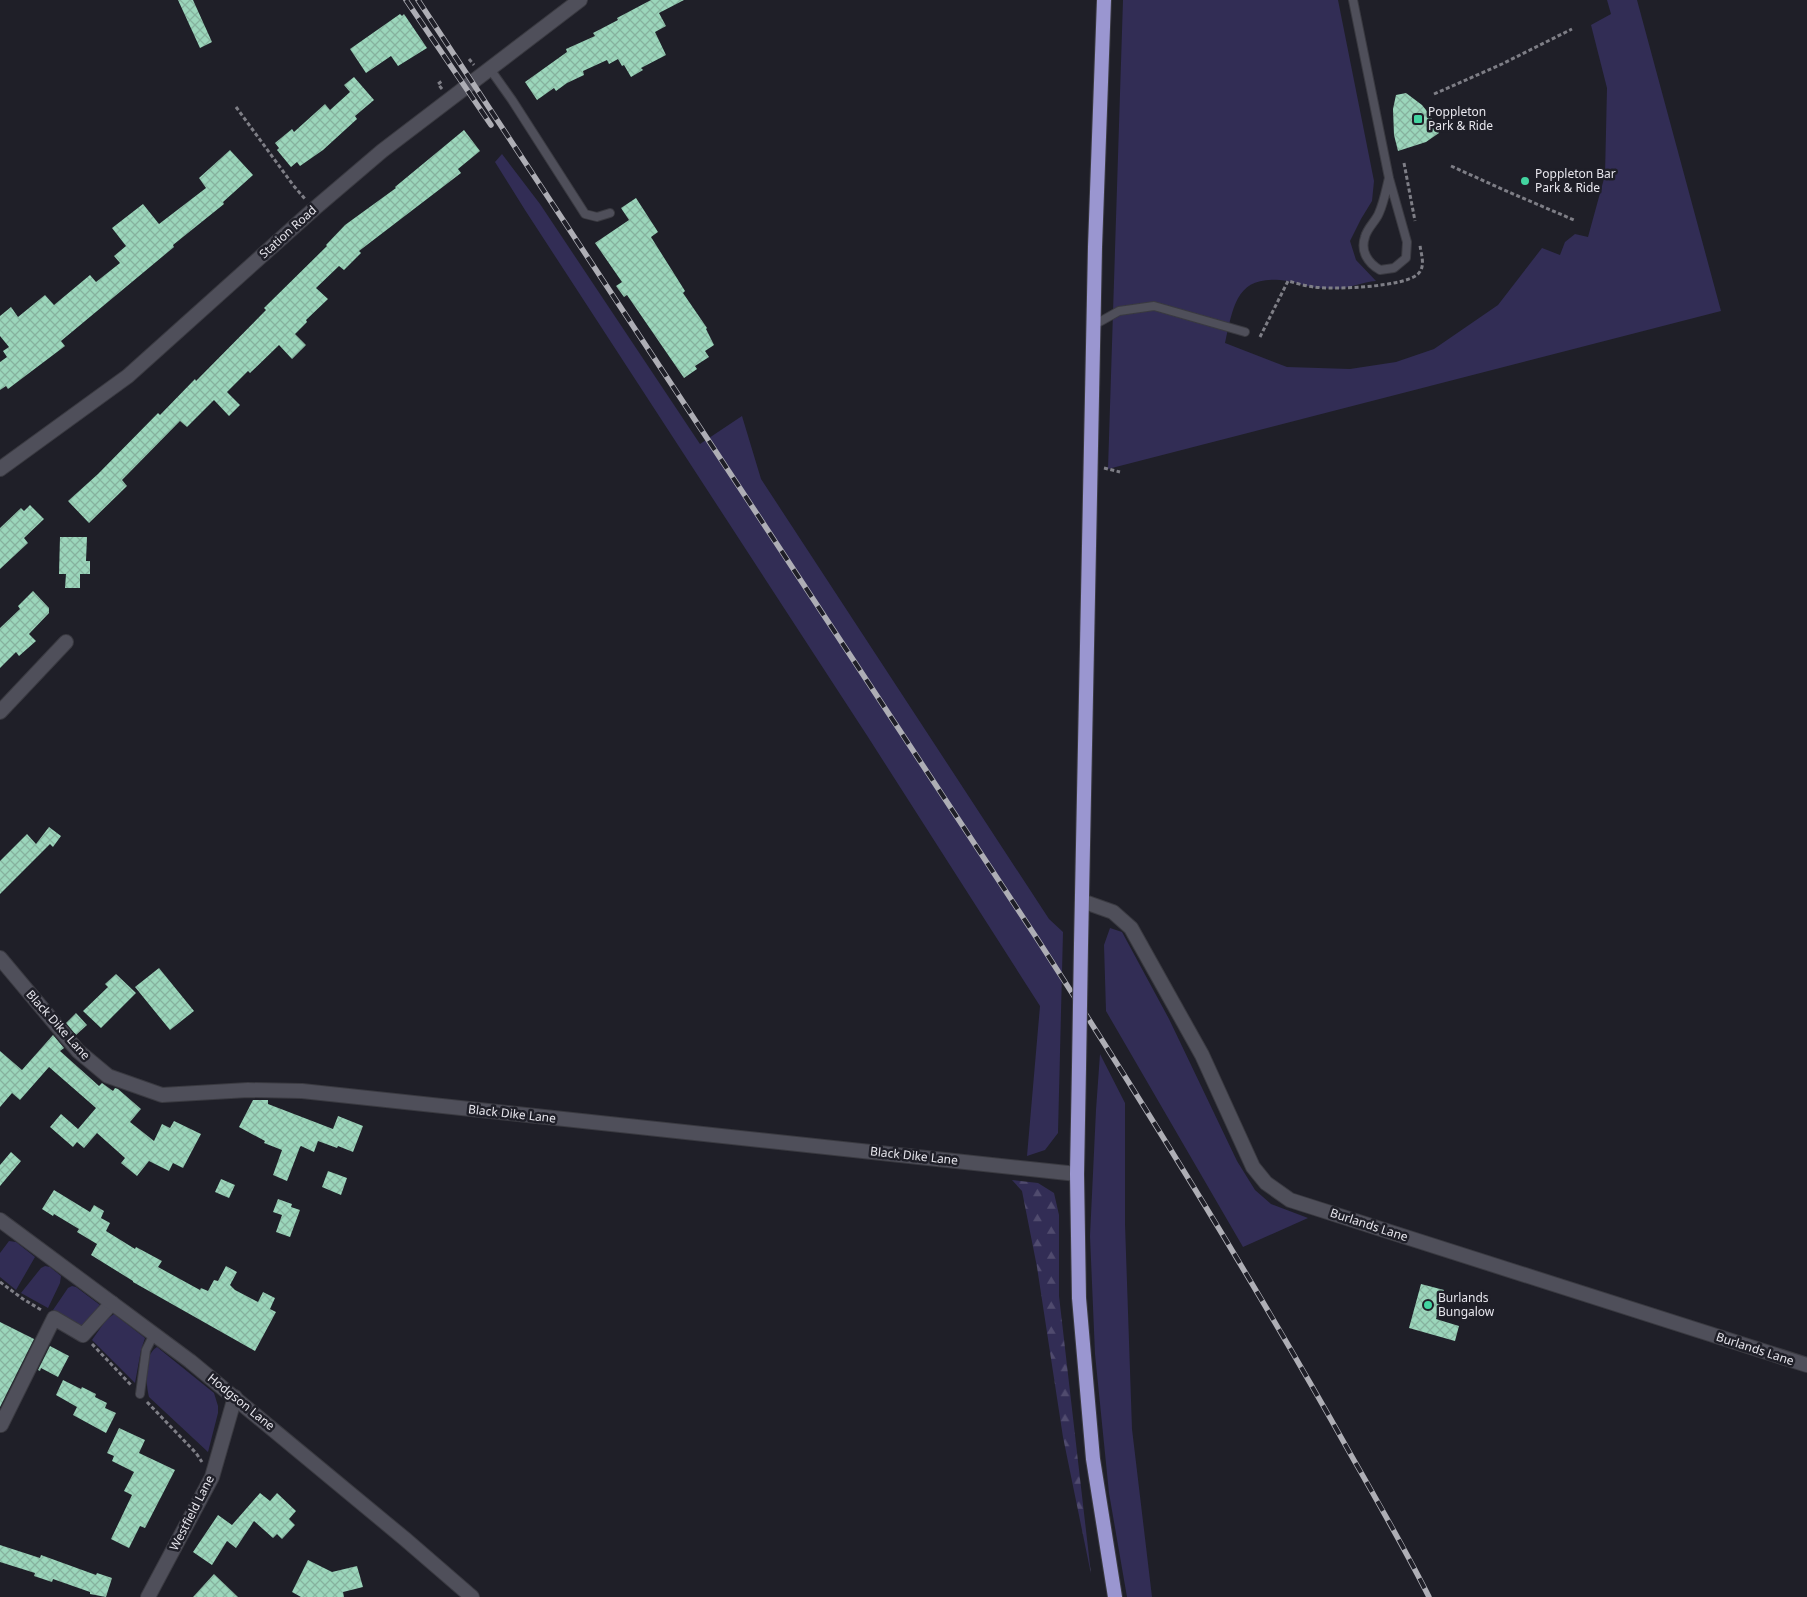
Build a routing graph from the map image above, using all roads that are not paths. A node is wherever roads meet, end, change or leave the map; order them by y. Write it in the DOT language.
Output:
graph roads {
  1 [pos="580,0"];
  2 [pos="1104,0"];
  3 [pos="1353,0"];
  4 [pos="490,69"];
  5 [pos="1389,178"];
  6 [pos="610,213"];
  7 [pos="1094,325"];
  8 [pos="1245,332"];
  9 [pos="0,470"];
  10 [pos="66,642"];
  11 [pos="0,712"];
  12 [pos="1082,901"];
  13 [pos="0,958"];
  14 [pos="1078,1174"];
  15 [pos="0,1220"];
  16 [pos="112,1303"];
  17 [pos="154,1334"];
  18 [pos="1807,1365"];
  19 [pos="140,1394"];
  20 [pos="235,1397"];
  21 [pos="1,1425"];
  22 [pos="148,1597"];
  23 [pos="472,1597"];
  24 [pos="1114,1597"];
  1 -- 4 [label="street, Station Road"];
  2 -- 7 [label="highway"];
  3 -- 5 [label="lane"];
  4 -- 6 [label="lane"];
  4 -- 9 [label="street, Station Road"];
  5 -- 5 [label="lane"];
  7 -- 8 [label="lane"];
  7 -- 12 [label="highway"];
  10 -- 11 [label="street"];
  12 -- 14 [label="highway, bridge"];
  12 -- 18 [label="street, Burlands Lane"];
  13 -- 14 [label="street, Black Dike Lane"];
  14 -- 24 [label="highway"];
  15 -- 16 [label="street, Hodgson Lane"];
  16 -- 17 [label="street, Hodgson Lane"];
  16 -- 21 [label="street"];
  17 -- 19 [label="lane"];
  17 -- 20 [label="street, Hodgson Lane"];
  20 -- 22 [label="street, Westfield Lane"];
  20 -- 23 [label="street, Hodgson Lane"];
}
